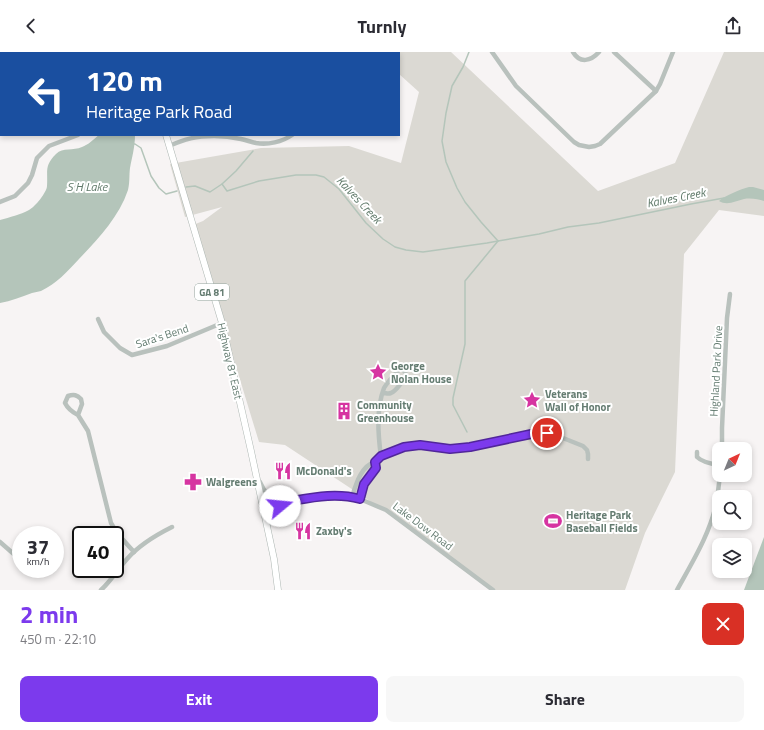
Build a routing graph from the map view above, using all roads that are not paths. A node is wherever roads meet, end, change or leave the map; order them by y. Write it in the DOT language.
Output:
graph roads {
  1 [pos="492,52"];
  2 [pos="573,52"];
  3 [pos="599,52"];
  4 [pos="614,52"];
  5 [pos="673,52"];
  6 [pos="656,90"];
  7 [pos="75,136"];
  8 [pos="166,136"];
  9 [pos="199,136"];
  10 [pos="199,136"];
  11 [pos="214,136"];
  12 [pos="214,136"];
  13 [pos="290,136"];
  14 [pos="169,146"];
  15 [pos="0,202"];
  16 [pos="730,294"];
  17 [pos="98,319"];
  18 [pos="222,324"];
  19 [pos="384,393"];
  20 [pos="78,415"];
  21 [pos="722,442"];
  22 [pos="697,452"];
  23 [pos="381,456"];
  24 [pos="588,459"];
  25 [pos="375,462"];
  26 [pos="712,464"];
  27 [pos="256,476"];
  28 [pos="719,482"];
  29 [pos="357,484"];
  30 [pos="364,486"];
  31 [pos="352,497"];
  32 [pos="360,499"];
  33 [pos="285,502"];
  34 [pos="262,506"];
  35 [pos="172,527"];
  36 [pos="268,531"];
  37 [pos="0,542"];
  38 [pos="12,552"];
  39 [pos="134,552"];
  40 [pos="101,590"];
  41 [pos="278,590"];
  42 [pos="493,590"];
  43 [pos="677,590"];
  1 -- 6 [label="street"];
  2 -- 3 [label="street"];
  4 -- 6 [label="street"];
  5 -- 6 [label="street"];
  7 -- 15 [label="street"];
  8 -- 14 [label="main road, Highway 81 East / GA 81"];
  9 -- 14 [label="street"];
  10 -- 11 [label="street"];
  12 -- 13 [label="street"];
  14 -- 18 [label="main road, Highway 81 East / GA 81"];
  16 -- 21 [label="street, Highland Park Drive"];
  17 -- 18 [label="street, Sara's Bend"];
  18 -- 27 [label="main road, Highway 81 East / GA 81"];
  19 -- 19 [label="street"];
  19 -- 23 [label="street"];
  20 -- 20 [label="street"];
  20 -- 39 [label="street"];
  22 -- 26 [label="street"];
  23 -- 24 [label="street"];
  23 -- 25 [label="street"];
  25 -- 29 [label="street"];
  25 -- 30 [label="street"];
  27 -- 33 [label="street"];
  27 -- 34 [label="main road, Highway 81 East / GA 81"];
  28 -- 43 [label="street"];
  29 -- 30 [label="street"];
  29 -- 31 [label="street"];
  30 -- 32 [label="street"];
  31 -- 32 [label="street, Lake Dow Road"];
  31 -- 33 [label="street, Lake Dow Road"];
  32 -- 42 [label="street, Lake Dow Road"];
  33 -- 34 [label="street, Lake Dow Road"];
  33 -- 36 [label="street"];
  34 -- 36 [label="main road, Highway 81 East / GA 81"];
  35 -- 39 [label="street"];
  36 -- 41 [label="main road, Highway 81 East / GA 81"];
  37 -- 38 [label="street"];
  39 -- 40 [label="street"];
}
